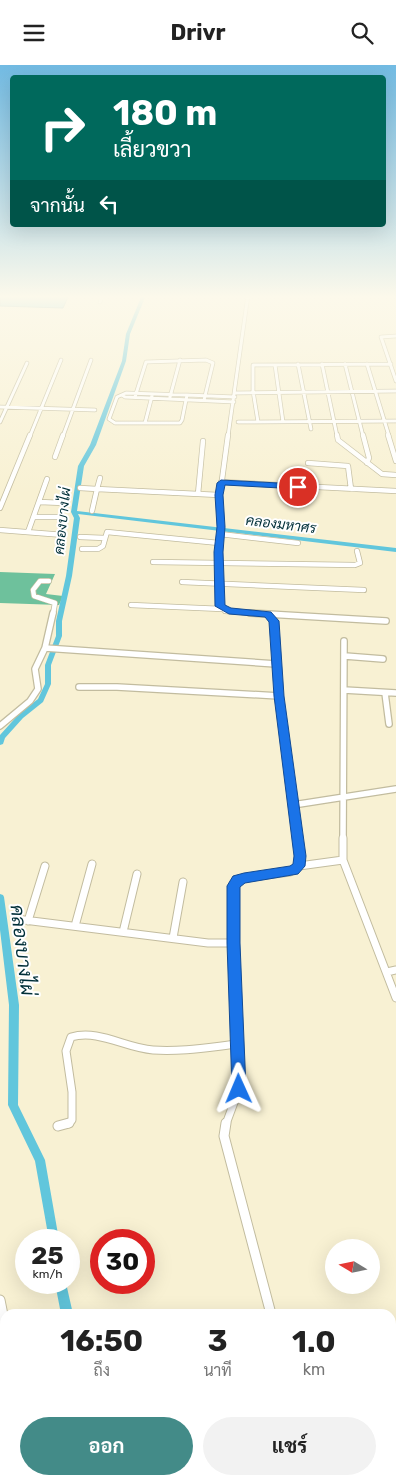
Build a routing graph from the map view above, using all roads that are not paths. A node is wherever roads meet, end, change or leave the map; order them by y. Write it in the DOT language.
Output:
graph roads {
  1 [pos="61,361"];
  2 [pos="91,361"];
  3 [pos="159,361"];
  4 [pos="180,361"];
  5 [pos="212,361"];
  6 [pos="239,361"];
  7 [pos="27,363"];
  8 [pos="322,364"];
  9 [pos="345,364"];
  10 [pos="367,364"];
  11 [pos="391,364"];
  12 [pos="275,365"];
  13 [pos="298,365"];
  14 [pos="396,381"];
  15 [pos="327,391"];
  16 [pos="351,391"];
  17 [pos="375,391"];
  18 [pos="396,391"];
  19 [pos="254,392"];
  20 [pos="279,392"];
  21 [pos="303,392"];
  22 [pos="136,395"];
  23 [pos="152,396"];
  24 [pos="235,396"];
  25 [pos="170,397"];
  26 [pos="187,398"];
  27 [pos="205,398"];
  28 [pos="0,407"];
  29 [pos="7,408"];
  30 [pos="40,409"];
  31 [pos="72,409"];
  32 [pos="95,410"];
  33 [pos="309,421"];
  34 [pos="334,421"];
  35 [pos="358,421"];
  36 [pos="383,421"];
  37 [pos="396,421"];
  38 [pos="0,422"];
  39 [pos="238,422"];
  40 [pos="258,422"];
  41 [pos="283,422"];
  42 [pos="145,423"];
  43 [pos="311,429"];
  44 [pos="203,441"];
  45 [pos="55,457"];
  46 [pos="396,461"];
  47 [pos="308,463"];
  48 [pos="367,463"];
  49 [pos="396,476"];
  50 [pos="100,478"];
  51 [pos="47,479"];
  52 [pos="221,483"];
  53 [pos="80,488"];
  54 [pos="97,489"];
  55 [pos="351,489"];
  56 [pos="396,491"];
  57 [pos="198,494"];
  58 [pos="219,495"];
  59 [pos="39,502"];
  60 [pos="64,503"];
  61 [pos="0,508"];
  62 [pos="92,511"];
  63 [pos="34,517"];
  64 [pos="59,517"];
  65 [pos="0,530"];
  66 [pos="220,531"];
  67 [pos="28,532"];
  68 [pos="64,535"];
  69 [pos="80,537"];
  70 [pos="105,538"];
  71 [pos="218,543"];
  72 [pos="298,543"];
  73 [pos="82,549"];
  74 [pos="357,551"];
  75 [pos="153,562"];
  76 [pos="218,563"];
  77 [pos="49,581"];
  78 [pos="182,582"];
  79 [pos="219,583"];
  80 [pos="364,590"];
  81 [pos="131,605"];
  82 [pos="222,609"];
  83 [pos="268,614"];
  84 [pos="386,621"];
  85 [pos="344,641"];
  86 [pos="47,649"];
  87 [pos="345,657"];
  88 [pos="383,659"];
  89 [pos="276,664"];
  90 [pos="79,687"];
  91 [pos="344,690"];
  92 [pos="385,693"];
  93 [pos="396,693"];
  94 [pos="279,696"];
  95 [pos="389,724"];
  96 [pos="0,726"];
  97 [pos="396,789"];
  98 [pos="344,797"];
  99 [pos="292,805"];
  100 [pos="343,860"];
  101 [pos="92,864"];
  102 [pos="45,866"];
  103 [pos="299,866"];
  104 [pos="137,874"];
  105 [pos="183,882"];
  106 [pos="16,919"];
  107 [pos="28,921"];
  108 [pos="75,926"];
  109 [pos="123,932"];
  110 [pos="173,938"];
  111 [pos="234,943"];
  112 [pos="396,970"];
  113 [pos="387,972"];
  114 [pos="396,998"];
  115 [pos="238,1044"];
  116 [pos="58,1127"];
  117 [pos="270,1309"];
  1 -- 30 [label="street"];
  2 -- 31 [label="street"];
  3 -- 22 [label="street"];
  4 -- 25 [label="street"];
  5 -- 27 [label="street"];
  6 -- 24 [label="street"];
  7 -- 29 [label="street"];
  8 -- 9 [label="street"];
  8 -- 13 [label="street"];
  8 -- 15 [label="street"];
  9 -- 10 [label="street"];
  9 -- 16 [label="street"];
  10 -- 11 [label="street"];
  10 -- 17 [label="street"];
  11 -- 14 [label="street"];
  12 -- 13 [label="street"];
  12 -- 19 [label="street"];
  12 -- 20 [label="street"];
  13 -- 21 [label="street"];
  15 -- 16 [label="street"];
  15 -- 21 [label="street"];
  15 -- 34 [label="street"];
  16 -- 17 [label="street"];
  16 -- 35 [label="street"];
  17 -- 18 [label="street"];
  17 -- 36 [label="street"];
  19 -- 20 [label="street"];
  19 -- 24 [label="street"];
  19 -- 40 [label="street"];
  20 -- 21 [label="street"];
  20 -- 41 [label="street"];
  21 -- 33 [label="street"];
  22 -- 23 [label="street"];
  22 -- 42 [label="street"];
  23 -- 25 [label="street"];
  23 -- 42 [label="street"];
  24 -- 27 [label="street"];
  24 -- 52 [label="street"];
  25 -- 26 [label="street"];
  26 -- 27 [label="street"];
  26 -- 42 [label="street"];
  28 -- 29 [label="street"];
  29 -- 30 [label="street"];
  29 -- 38 [label="street"];
  30 -- 31 [label="street"];
  30 -- 61 [label="street"];
  31 -- 32 [label="street"];
  31 -- 45 [label="street"];
  33 -- 34 [label="street"];
  33 -- 41 [label="street"];
  33 -- 43 [label="street"];
  34 -- 35 [label="street"];
  34 -- 48 [label="street"];
  35 -- 36 [label="street"];
  35 -- 48 [label="street"];
  36 -- 37 [label="street"];
  36 -- 46 [label="street"];
  39 -- 40 [label="street"];
  40 -- 41 [label="street"];
  44 -- 57 [label="street"];
  47 -- 55 [label="street"];
  48 -- 49 [label="street"];
  50 -- 54 [label="street"];
  51 -- 59 [label="street"];
  52 -- 55 [label="street"];
  52 -- 58 [label="street"];
  53 -- 54 [label="street"];
  54 -- 57 [label="street"];
  54 -- 62 [label="street"];
  55 -- 56 [label="street"];
  57 -- 58 [label="street"];
  58 -- 66 [label="street"];
  59 -- 60 [label="street"];
  59 -- 63 [label="street"];
  63 -- 64 [label="street"];
  63 -- 67 [label="street"];
  65 -- 67 [label="street"];
  66 -- 71 [label="street"];
  66 -- 72 [label="street"];
  67 -- 68 [label="street"];
  69 -- 70 [label="street"];
  70 -- 71 [label="street"];
  70 -- 73 [label="street"];
  71 -- 76 [label="street"];
  74 -- 76 [label="street"];
  75 -- 76 [label="street"];
  76 -- 79 [label="street"];
  77 -- 86 [label="street"];
  78 -- 79 [label="street"];
  79 -- 80 [label="street"];
  79 -- 82 [label="street"];
  81 -- 82 [label="street"];
  82 -- 83 [label="street"];
  83 -- 84 [label="street"];
  83 -- 89 [label="street"];
  85 -- 87 [label="street"];
  86 -- 89 [label="street"];
  86 -- 96 [label="street"];
  87 -- 88 [label="street"];
  87 -- 91 [label="street"];
  89 -- 94 [label="street"];
  90 -- 94 [label="street"];
  91 -- 92 [label="street"];
  91 -- 98 [label="street"];
  92 -- 93 [label="street"];
  92 -- 95 [label="street"];
  94 -- 99 [label="street"];
  97 -- 98 [label="street"];
  98 -- 99 [label="street"];
  98 -- 100 [label="street"];
  99 -- 103 [label="street"];
  100 -- 103 [label="street"];
  100 -- 113 [label="street"];
  101 -- 108 [label="street"];
  102 -- 107 [label="street"];
  103 -- 111 [label="street"];
  104 -- 109 [label="street"];
  105 -- 110 [label="street"];
  106 -- 107 [label="street"];
  107 -- 108 [label="street"];
  108 -- 109 [label="street"];
  109 -- 110 [label="street"];
  110 -- 111 [label="street"];
  111 -- 115 [label="street"];
  112 -- 113 [label="street"];
  113 -- 114 [label="street"];
  115 -- 116 [label="street"];
  115 -- 117 [label="street"];
}
